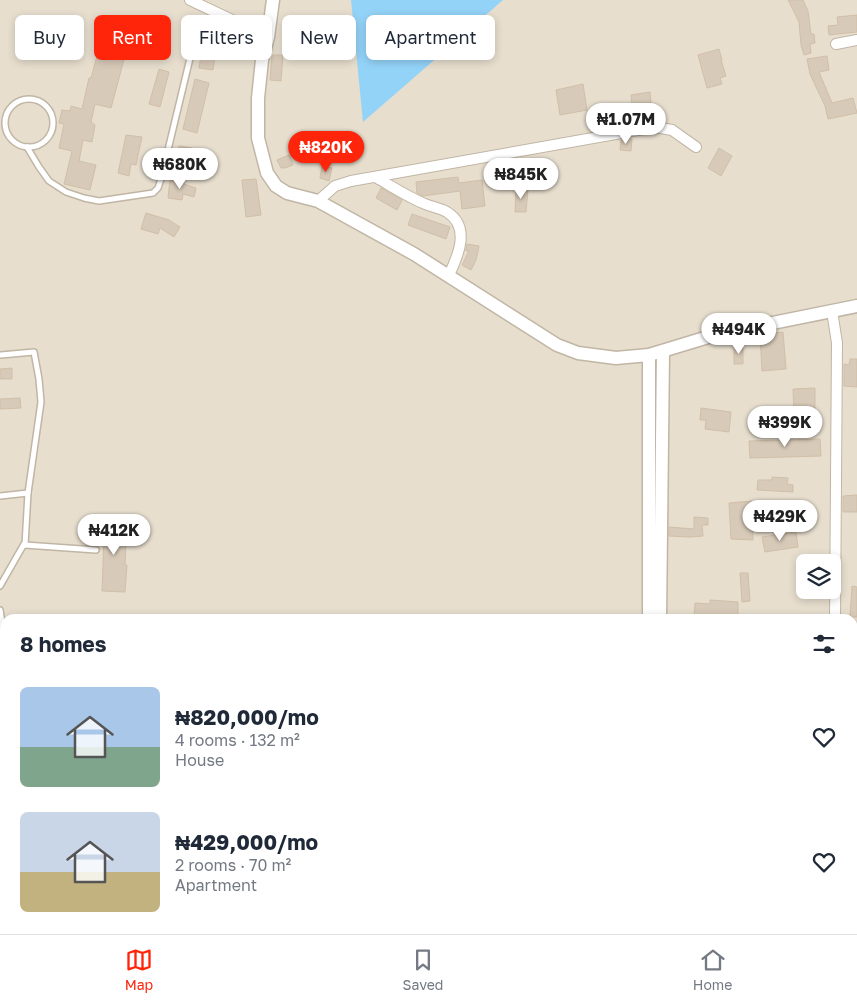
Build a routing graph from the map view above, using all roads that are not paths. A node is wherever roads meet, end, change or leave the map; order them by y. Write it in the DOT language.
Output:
graph roads {
  1 [pos="190,0"];
  2 [pos="273,0"];
  3 [pos="222,15"];
  4 [pos="271,15"];
  5 [pos="857,40"];
  6 [pos="836,44"];
  7 [pos="190,60"];
  8 [pos="262,60"];
  9 [pos="3,116"];
  10 [pos="27,147"];
  11 [pos="696,147"];
  12 [pos="377,178"];
  13 [pos="318,202"];
  14 [pos="449,275"];
  15 [pos="857,306"];
  16 [pos="832,310"];
  17 [pos="663,352"];
  18 [pos="1,354"];
  19 [pos="649,355"];
  20 [pos="28,493"];
  21 [pos="0,496"];
  22 [pos="25,545"];
  23 [pos="96,550"];
  24 [pos="0,586"];
  25 [pos="649,614"];
  26 [pos="660,614"];
  27 [pos="835,614"];
  1 -- 3 [label="street"];
  2 -- 4 [label="street"];
  5 -- 6 [label="street"];
  7 -- 10 [label="lane"];
  8 -- 13 [label="street"];
  9 -- 10 [label="lane"];
  9 -- 10 [label="lane"];
  11 -- 12 [label="street"];
  12 -- 13 [label="street"];
  12 -- 14 [label="street"];
  13 -- 14 [label="street"];
  14 -- 19 [label="street"];
  15 -- 16 [label="street"];
  16 -- 17 [label="street"];
  16 -- 27 [label="street"];
  17 -- 19 [label="street"];
  17 -- 26 [label="street"];
  18 -- 20 [label="lane"];
  19 -- 25 [label="street"];
  20 -- 21 [label="lane"];
  20 -- 22 [label="lane"];
  22 -- 23 [label="lane"];
  22 -- 24 [label="lane"];
}
